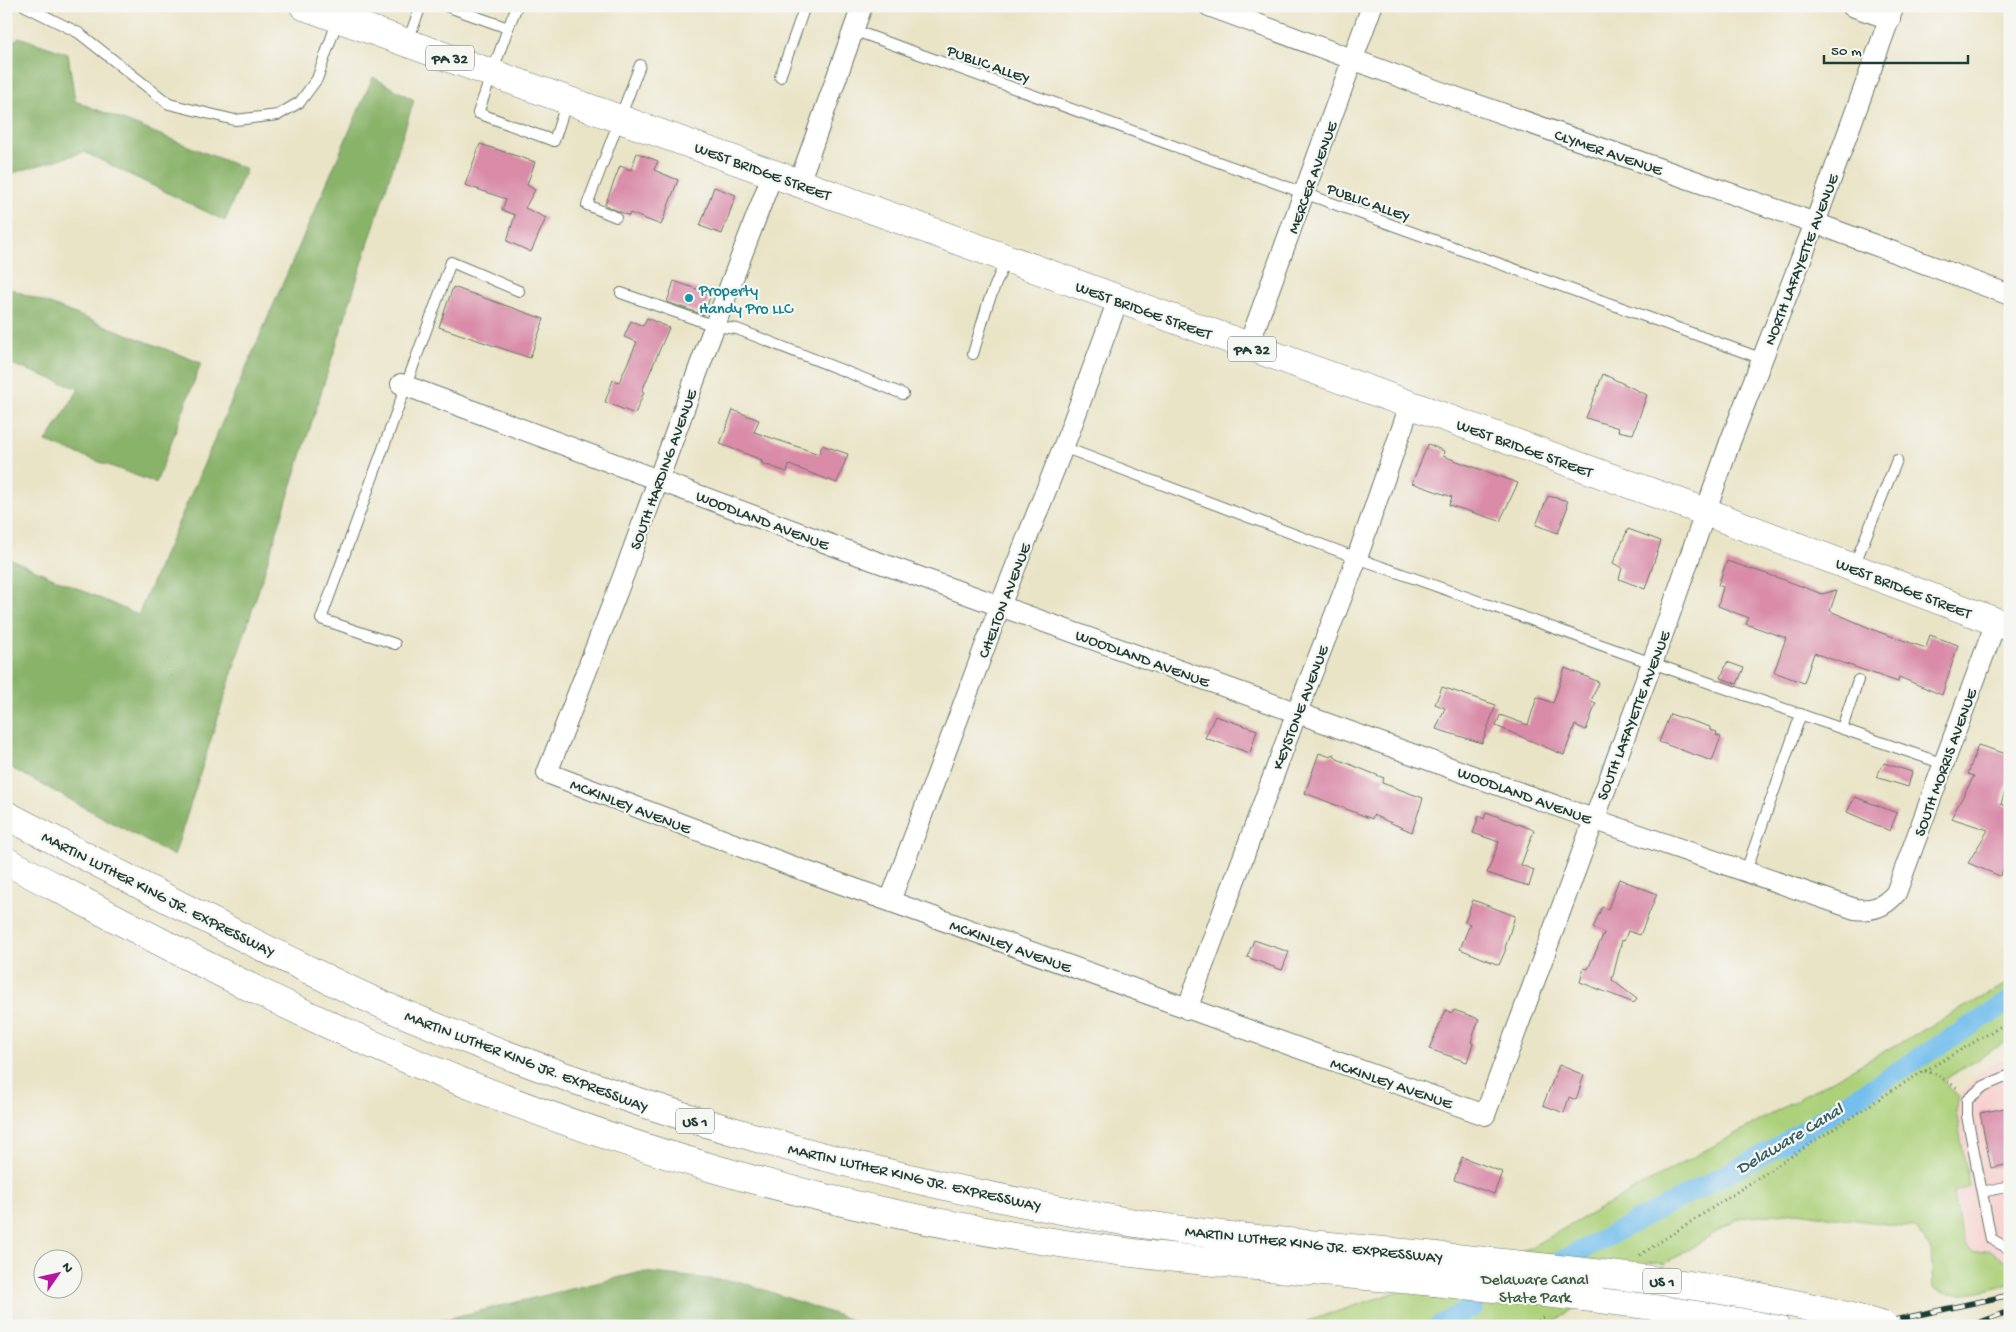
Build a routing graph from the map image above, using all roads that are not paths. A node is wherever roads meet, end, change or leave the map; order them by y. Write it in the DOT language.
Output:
graph roads {
  1 [pos="25,6"];
  2 [pos="304,6"];
  3 [pos="421,6"];
  4 [pos="446,6"];
  5 [pos="517,6"];
  6 [pos="805,6"];
  7 [pos="862,6"];
  8 [pos="1209,6"];
  9 [pos="1372,6"];
  10 [pos="1852,6"];
  11 [pos="1892,12"];
  12 [pos="338,18"];
  13 [pos="508,28"];
  14 [pos="853,30"];
  15 [pos="407,43"];
  16 [pos="1354,59"];
  17 [pos="640,65"];
  18 [pos="492,73"];
  19 [pos="780,77"];
  20 [pos="567,100"];
  21 [pos="620,119"];
  22 [pos="773,173"];
  23 [pos="799,183"];
  24 [pos="1304,194"];
  25 [pos="616,216"];
  26 [pos="1815,223"];
  27 [pos="1006,258"];
  28 [pos="520,291"];
  29 [pos="621,293"];
  30 [pos="2010,295"];
  31 [pos="1118,300"];
  32 [pos="715,326"];
  33 [pos="1248,348"];
  34 [pos="973,354"];
  35 [pos="1763,359"];
  36 [pos="404,385"];
  37 [pos="903,394"];
  38 [pos="1410,405"];
  39 [pos="1063,447"];
  40 [pos="1897,460"];
  41 [pos="659,480"];
  42 [pos="1706,512"];
  43 [pos="1357,558"];
  44 [pos="1853,568"];
  45 [pos="1000,606"];
  46 [pos="2003,624"];
  47 [pos="395,644"];
  48 [pos="1652,663"];
  49 [pos="1858,680"];
  50 [pos="1297,712"];
  51 [pos="1801,714"];
  52 [pos="1842,728"];
  53 [pos="1944,764"];
  54 [pos="550,765"];
  55 [pos="6,815"];
  56 [pos="1594,818"];
  57 [pos="6,861"];
  58 [pos="1746,871"];
  59 [pos="890,901"];
  60 [pos="1889,901"];
  61 [pos="1188,1009"];
  62 [pos="2010,1075"];
  63 [pos="1485,1115"];
  64 [pos="2010,1186"];
  65 [pos="1982,1192"];
  66 [pos="2010,1249"];
  67 [pos="1435,1269"];
  68 [pos="1776,1326"];
  69 [pos="1884,1326"];
  1 -- 12 [label="lane"];
  2 -- 12 [label="main road, WEST BRIDGE STREET / PA 32"];
  3 -- 15 [label="lane"];
  4 -- 13 [label="lane"];
  5 -- 13 [label="lane"];
  6 -- 19 [label="lane"];
  7 -- 14 [label="street"];
  8 -- 16 [label="street, CLYMER AVENUE"];
  9 -- 16 [label="street, MERCER AVENUE"];
  10 -- 11 [label="street"];
  11 -- 26 [label="street, NORTH LAFAYETTE AVENUE"];
  12 -- 15 [label="main road, WEST BRIDGE STREET / PA 32"];
  13 -- 18 [label="lane"];
  14 -- 23 [label="street"];
  14 -- 24 [label="lane, PUBLIC ALLEY"];
  15 -- 18 [label="main road, WEST BRIDGE STREET / PA 32"];
  16 -- 24 [label="street, MERCER AVENUE"];
  16 -- 26 [label="street, CLYMER AVENUE"];
  17 -- 21 [label="lane"];
  18 -- 20 [label="main road, WEST BRIDGE STREET / PA 32"];
  18 -- 20 [label="lane"];
  20 -- 21 [label="main road, WEST BRIDGE STREET / PA 32"];
  21 -- 22 [label="main road, WEST BRIDGE STREET / PA 32"];
  21 -- 25 [label="lane"];
  22 -- 23 [label="main road, WEST BRIDGE STREET / PA 32"];
  22 -- 32 [label="street, SOUTH HARDING AVENUE"];
  23 -- 27 [label="main road, WEST BRIDGE STREET / PA 32"];
  24 -- 33 [label="street, MERCER AVENUE"];
  24 -- 35 [label="lane, PUBLIC ALLEY"];
  26 -- 30 [label="street, CLYMER AVENUE"];
  26 -- 35 [label="street, NORTH LAFAYETTE AVENUE"];
  27 -- 31 [label="main road, WEST BRIDGE STREET / PA 32"];
  27 -- 34 [label="lane"];
  28 -- 36 [label="lane"];
  29 -- 32 [label="lane"];
  31 -- 33 [label="main road, WEST BRIDGE STREET / PA 32"];
  31 -- 39 [label="street, CHELTON AVENUE"];
  32 -- 37 [label="lane"];
  32 -- 41 [label="street, SOUTH HARDING AVENUE"];
  33 -- 38 [label="main road, WEST BRIDGE STREET / PA 32"];
  35 -- 42 [label="street, NORTH LAFAYETTE AVENUE"];
  36 -- 41 [label="street, WOODLAND AVENUE"];
  36 -- 47 [label="lane"];
  38 -- 42 [label="main road, WEST BRIDGE STREET / PA 32"];
  38 -- 43 [label="street, KEYSTONE AVENUE"];
  39 -- 43 [label="lane"];
  39 -- 45 [label="street, CHELTON AVENUE"];
  40 -- 44 [label="lane"];
  41 -- 45 [label="street, WOODLAND AVENUE"];
  41 -- 54 [label="street, SOUTH HARDING AVENUE"];
  42 -- 44 [label="main road, WEST BRIDGE STREET / PA 32"];
  42 -- 48 [label="street, SOUTH LAFAYETTE AVENUE"];
  43 -- 48 [label="lane"];
  43 -- 50 [label="street, KEYSTONE AVENUE"];
  44 -- 46 [label="main road, WEST BRIDGE STREET / PA 32"];
  45 -- 50 [label="street, WOODLAND AVENUE"];
  45 -- 59 [label="street, CHELTON AVENUE"];
  46 -- 53 [label="street, SOUTH MORRIS AVENUE"];
  48 -- 51 [label="lane"];
  48 -- 56 [label="street, SOUTH LAFAYETTE AVENUE"];
  49 -- 52 [label="lane"];
  50 -- 56 [label="street, WOODLAND AVENUE"];
  50 -- 61 [label="street, KEYSTONE AVENUE"];
  51 -- 52 [label="lane"];
  51 -- 58 [label="lane"];
  52 -- 53 [label="lane"];
  53 -- 60 [label="street, SOUTH MORRIS AVENUE"];
  54 -- 59 [label="street, MCKINLEY AVENUE"];
  55 -- 67 [label="main road, MARTIN LUTHER KING JR. EXPRESSWAY / US 1"];
  56 -- 58 [label="street, WOODLAND AVENUE"];
  56 -- 63 [label="street, SOUTH LAFAYETTE AVENUE"];
  57 -- 67 [label="main road, MARTIN LUTHER KING JR. EXPRESSWAY / US 1"];
  58 -- 60 [label="street, WOODLAND AVENUE"];
  59 -- 61 [label="street, MCKINLEY AVENUE"];
  61 -- 63 [label="street, MCKINLEY AVENUE"];
  62 -- 65 [label="lane"];
  64 -- 65 [label="lane"];
  65 -- 66 [label="lane"];
  67 -- 68 [label="main road, MARTIN LUTHER KING JR. EXPRESSWAY / US 1, bridge"];
  67 -- 69 [label="main road, MARTIN LUTHER KING JR. EXPRESSWAY / US 1, bridge"];
}
